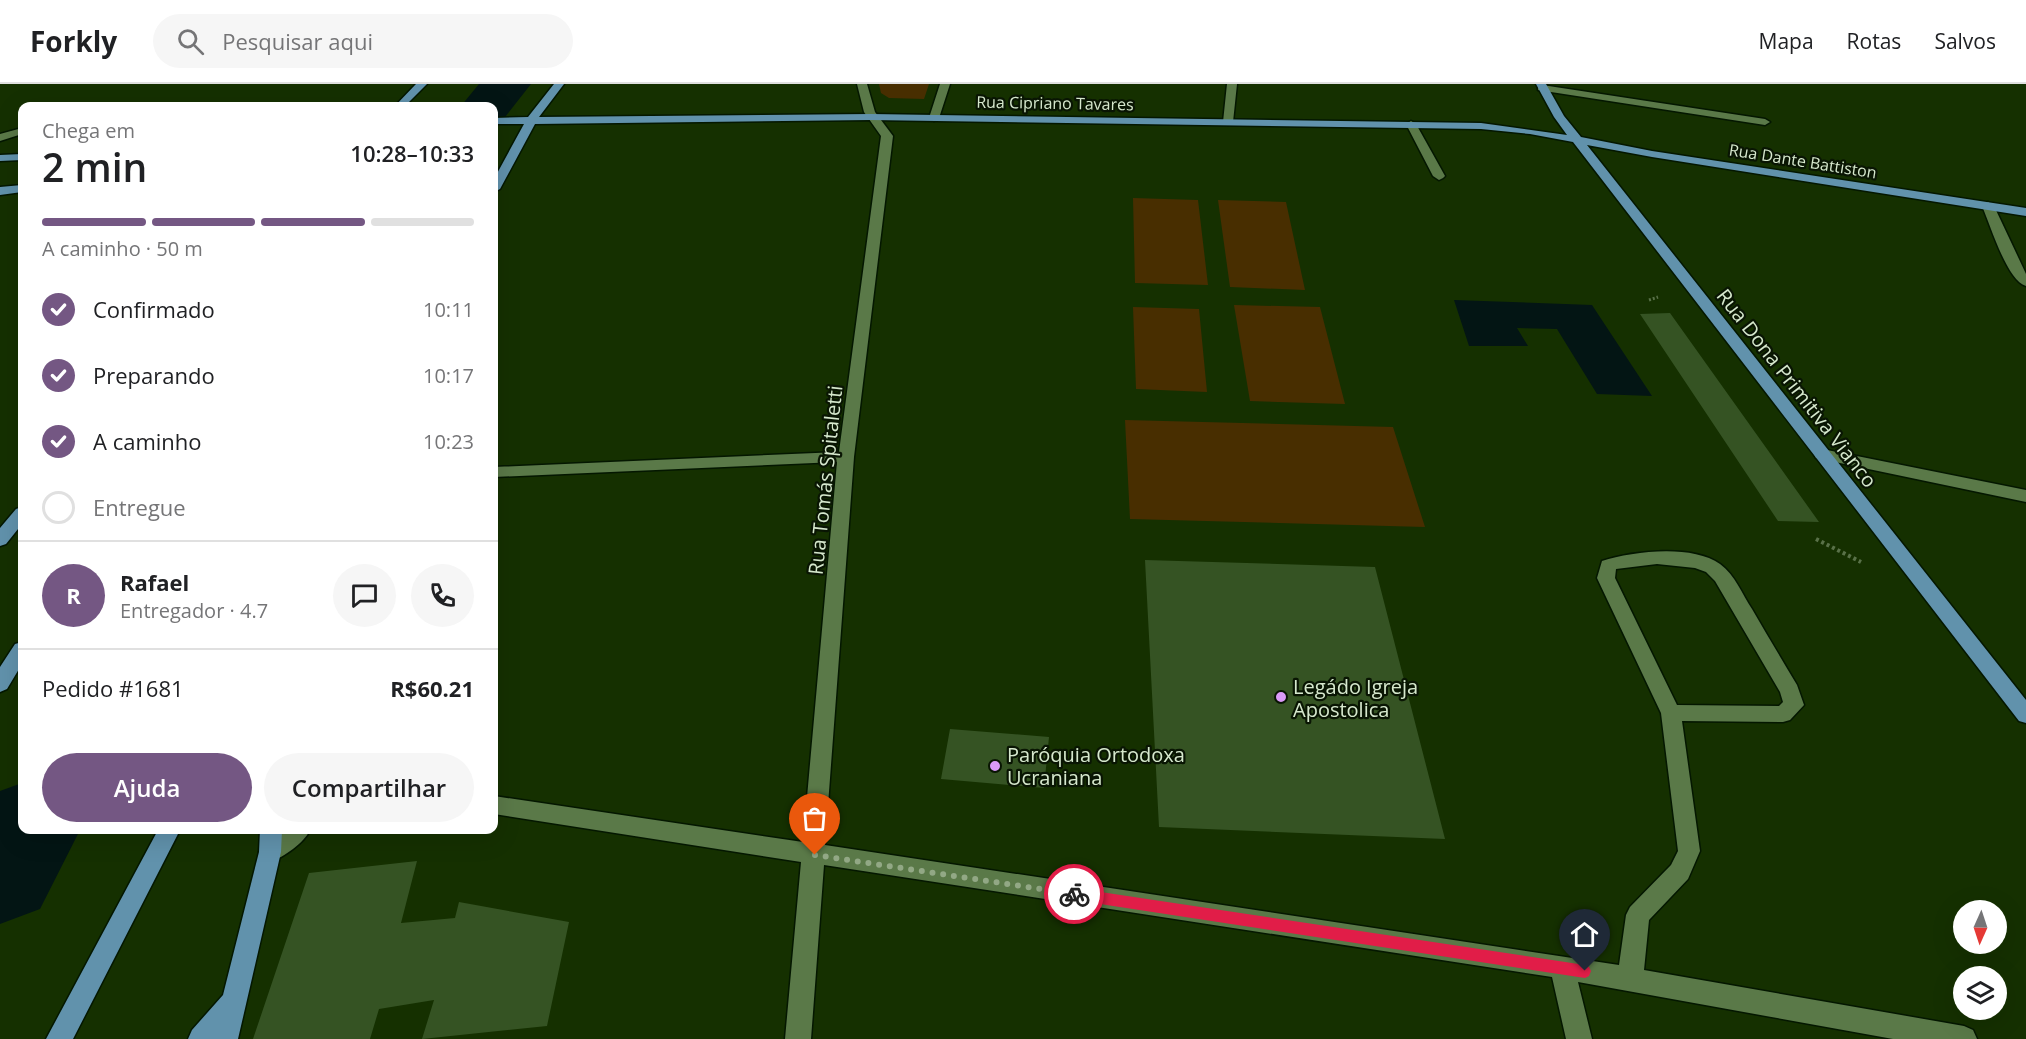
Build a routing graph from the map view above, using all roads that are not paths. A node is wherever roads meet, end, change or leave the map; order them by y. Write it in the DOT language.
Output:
graph roads {
  1 [pos="422,84"];
  2 [pos="559,84"];
  3 [pos="862,84"];
  4 [pos="931,84"];
  5 [pos="945,84"];
  6 [pos="1232,84"];
  7 [pos="1541,86"];
  8 [pos="404,102"];
  9 [pos="871,117"];
  10 [pos="934,118"];
  11 [pos="532,119"];
  12 [pos="498,121"];
  13 [pos="1228,122"];
  14 [pos="1766,122"];
  15 [pos="1411,124"];
  16 [pos="18,132"];
  17 [pos="0,138"];
  18 [pos="1576,139"];
  19 [pos="18,141"];
  20 [pos="0,147"];
  21 [pos="18,157"];
  22 [pos="0,158"];
  23 [pos="1439,176"];
  24 [pos="498,182"];
  25 [pos="18,189"];
  26 [pos="0,191"];
  27 [pos="1988,206"];
  28 [pos="2026,212"];
  29 [pos="2026,282"];
  30 [pos="1822,454"];
  31 [pos="846,457"];
  32 [pos="498,472"];
  33 [pos="2026,496"];
  34 [pos="18,518"];
  35 [pos="0,540"];
  36 [pos="18,655"];
  37 [pos="0,684"];
  38 [pos="1671,713"];
  39 [pos="2026,715"];
  40 [pos="498,806"];
  41 [pos="167,834"];
  42 [pos="289,834"];
  43 [pos="271,841"];
  44 [pos="815,855"];
  45 [pos="1562,967"];
  46 [pos="1630,979"];
  47 [pos="236,998"];
  48 [pos="59,1039"];
  49 [pos="201,1039"];
  50 [pos="225,1039"];
  51 [pos="798,1039"];
  52 [pos="1579,1039"];
  53 [pos="1964,1039"];
  1 -- 8 [label="main road"];
  2 -- 11 [label="main road"];
  3 -- 9 [label="street, Rua Tomás Spitaletti"];
  4 -- 5 [label="street"];
  5 -- 10 [label="street"];
  6 -- 13 [label="street"];
  7 -- 14 [label="street"];
  7 -- 18 [label="main road, Rua Dona Primitiva Vianco"];
  9 -- 10 [label="main road, Rua Cipriano Tavares"];
  9 -- 11 [label="main road, Rua Cipriano Tavares"];
  9 -- 31 [label="street, Rua Tomás Spitaletti"];
  10 -- 13 [label="main road, Rua Cipriano Tavares"];
  11 -- 12 [label="main road, Rua Cipriano Tavares"];
  11 -- 24 [label="main road"];
  13 -- 15 [label="main road, Rua Cipriano Tavares"];
  15 -- 18 [label="main road, Rua Cipriano Tavares"];
  15 -- 23 [label="street"];
  16 -- 17 [label="street"];
  18 -- 27 [label="main road, Rua Dante Battiston"];
  18 -- 30 [label="main road, Rua Dona Primitiva Vianco"];
  19 -- 20 [label="street"];
  21 -- 22 [label="main road"];
  25 -- 26 [label="main road"];
  27 -- 28 [label="main road, Rua Dante Battiston"];
  27 -- 29 [label="street"];
  30 -- 33 [label="street"];
  30 -- 39 [label="main road, Rua Dona Primitiva Vianco"];
  31 -- 32 [label="street"];
  31 -- 44 [label="street, Rua Tomás Spitaletti"];
  34 -- 35 [label="main road"];
  36 -- 37 [label="main road"];
  38 -- 38 [label="street"];
  38 -- 46 [label="street"];
  40 -- 44 [label="street"];
  41 -- 48 [label="main road"];
  42 -- 43 [label="street"];
  43 -- 47 [label="main road"];
  44 -- 45 [label="street"];
  44 -- 51 [label="street, Rua Tomás Spitaletti"];
  45 -- 46 [label="street"];
  45 -- 52 [label="street"];
  46 -- 53 [label="street"];
  47 -- 49 [label="main road"];
  47 -- 50 [label="main road"];
}
